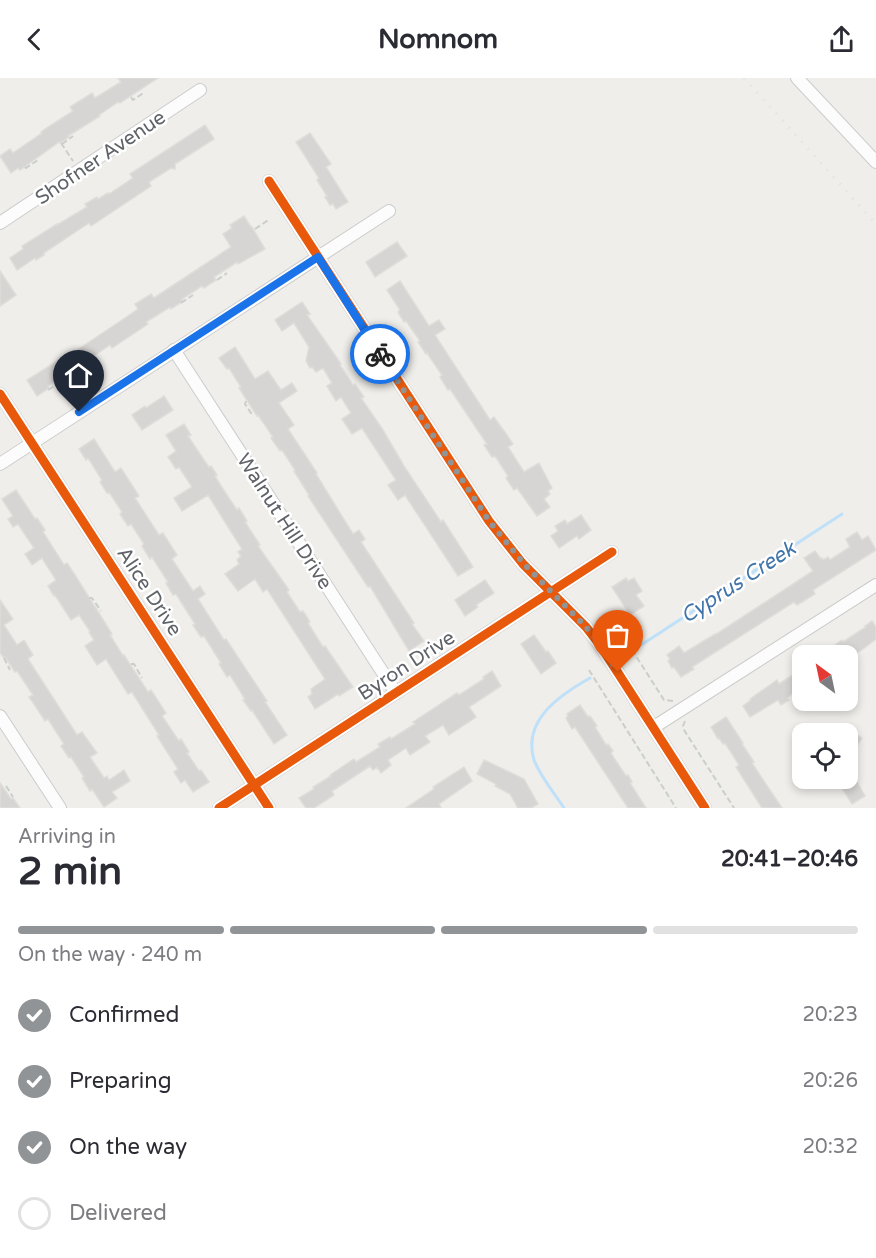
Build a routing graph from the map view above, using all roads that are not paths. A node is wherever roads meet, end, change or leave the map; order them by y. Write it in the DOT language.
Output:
graph roads {
  1 [pos="796,78"];
  2 [pos="200,90"];
  3 [pos="876,162"];
  4 [pos="269,181"];
  5 [pos="389,211"];
  6 [pos="0,223"];
  7 [pos="318,257"];
  8 [pos="174,350"];
  9 [pos="0,394"];
  10 [pos="32,443"];
  11 [pos="0,464"];
  12 [pos="612,552"];
  13 [pos="876,585"];
  14 [pos="551,592"];
  15 [pos="396,693"];
  16 [pos="0,716"];
  17 [pos="654,727"];
  18 [pos="255,785"];
  19 [pos="60,808"];
  20 [pos="219,808"];
  21 [pos="269,808"];
  22 [pos="705,808"];
  1 -- 3 [label="street"];
  2 -- 6 [label="street, Shofner Avenue"];
  4 -- 7 [label="street"];
  5 -- 7 [label="street"];
  7 -- 8 [label="street"];
  7 -- 14 [label="street"];
  8 -- 10 [label="street"];
  8 -- 15 [label="street, Walnut Hill Drive"];
  9 -- 10 [label="street, Alice Drive"];
  10 -- 11 [label="street"];
  10 -- 18 [label="street, Alice Drive"];
  12 -- 14 [label="street, Byron Drive"];
  13 -- 17 [label="street"];
  14 -- 15 [label="street, Byron Drive"];
  14 -- 17 [label="street"];
  15 -- 18 [label="street, Byron Drive"];
  16 -- 19 [label="street"];
  17 -- 22 [label="street"];
  18 -- 20 [label="street, Byron Drive"];
  18 -- 21 [label="street, Alice Drive"];
}
